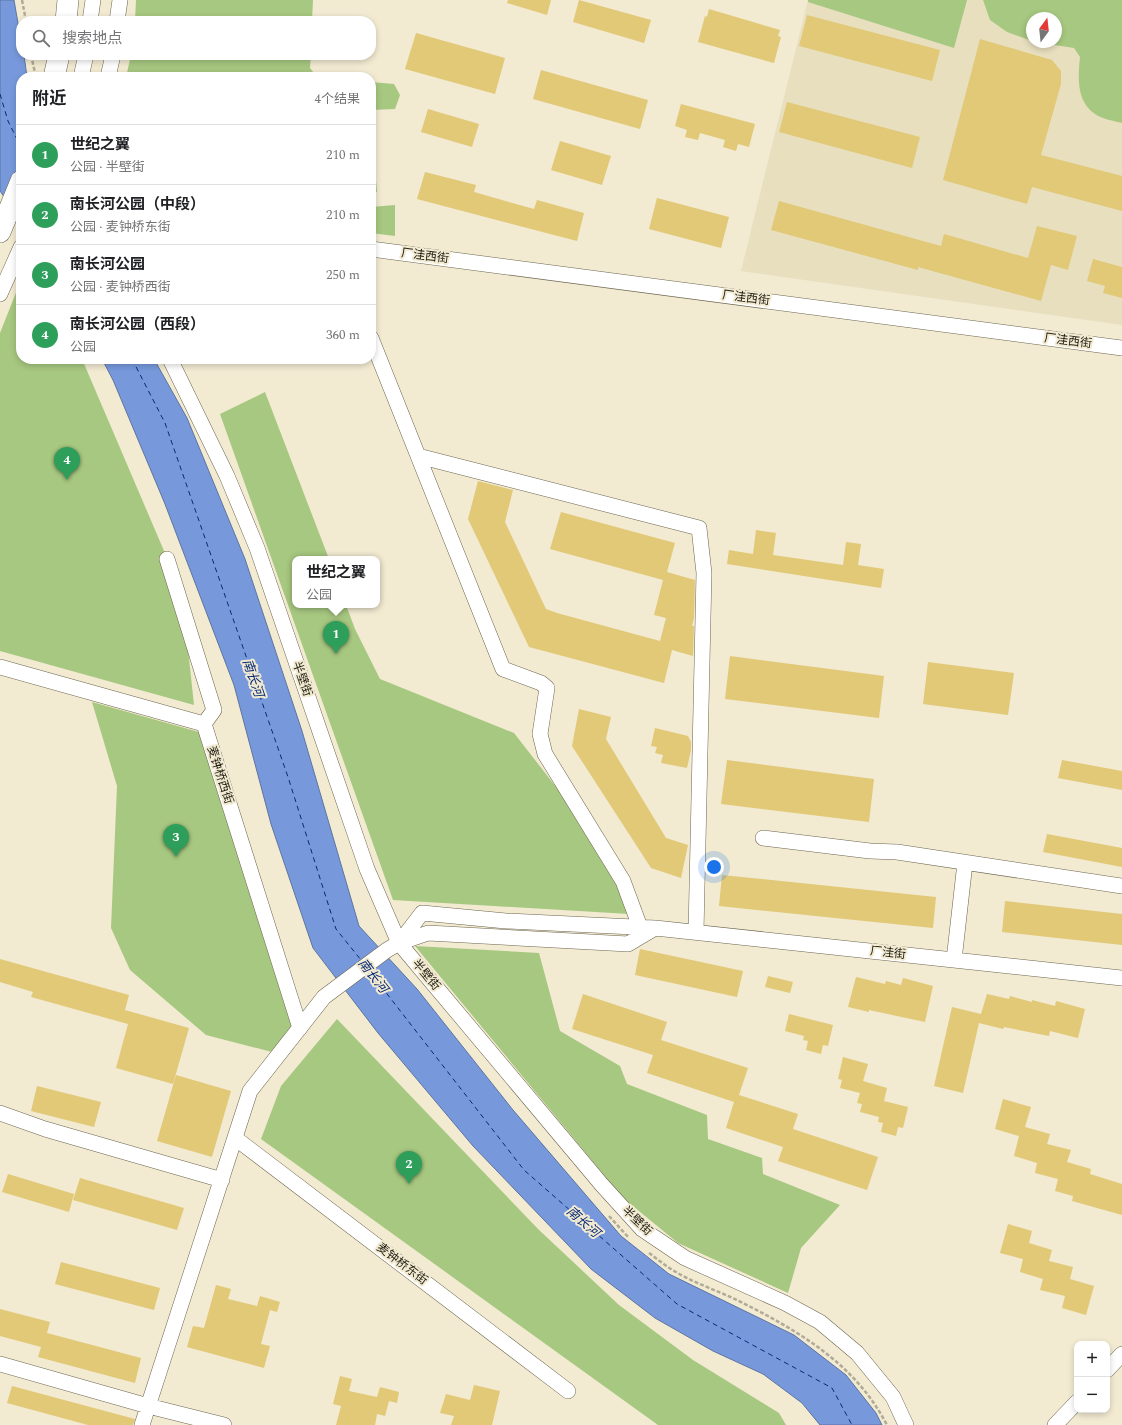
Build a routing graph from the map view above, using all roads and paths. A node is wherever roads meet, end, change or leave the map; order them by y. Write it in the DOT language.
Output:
graph roads {
  1 [pos="22,0"];
  2 [pos="68,0"];
  3 [pos="93,0"];
  4 [pos="120,0"];
  5 [pos="25,16"];
  6 [pos="66,16"];
  7 [pos="91,16"];
  8 [pos="118,16"];
  9 [pos="32,60"];
  10 [pos="58,60"];
  11 [pos="85,60"];
  12 [pos="112,60"];
  13 [pos="35,72"];
  14 [pos="55,72"];
  15 [pos="82,72"];
  16 [pos="109,72"];
  17 [pos="16,193"];
  18 [pos="0,232"];
  19 [pos="376,250"];
  20 [pos="16,258"];
  21 [pos="0,294"];
  22 [pos="1122,348"];
  23 [pos="376,351"];
  24 [pos="172,364"];
  25 [pos="418,456"];
  26 [pos="166,560"];
  27 [pos="0,667"];
  28 [pos="204,724"];
  29 [pos="763,838"];
  30 [pos="965,863"];
  31 [pos="1122,886"];
  32 [pos="640,927"];
  33 [pos="654,928"];
  34 [pos="696,932"];
  35 [pos="393,947"];
  36 [pos="954,960"];
  37 [pos="1122,978"];
  38 [pos="300,1028"];
  39 [pos="0,1113"];
  40 [pos="235,1138"];
  41 [pos="222,1180"];
  42 [pos="1122,1354"];
  43 [pos="0,1364"];
  44 [pos="1110,1367"];
  45 [pos="568,1391"];
  46 [pos="1074,1405"];
  47 [pos="148,1406"];
  48 [pos="142,1425"];
  49 [pos="224,1425"];
  50 [pos="906,1425"];
  51 [pos="1055,1425"];
  1 -- 5 [label="path"];
  2 -- 6 [label="highway"];
  3 -- 7 [label="street"];
  4 -- 8 [label="street"];
  9 -- 13 [label="path"];
  10 -- 14 [label="highway"];
  11 -- 15 [label="street"];
  12 -- 16 [label="street"];
  17 -- 18 [label="highway"];
  19 -- 22 [label="street, 厂洼西街"];
  20 -- 21 [label="street"];
  23 -- 25 [label="street"];
  24 -- 35 [label="street, 半壁街"];
  25 -- 32 [label="street"];
  25 -- 34 [label="street"];
  26 -- 28 [label="street"];
  27 -- 28 [label="street"];
  28 -- 38 [label="street, 麦钟桥西街"];
  29 -- 30 [label="street"];
  30 -- 31 [label="street"];
  30 -- 36 [label="street"];
  32 -- 33 [label="street, 厂洼街"];
  32 -- 35 [label="street, 厂洼街"];
  33 -- 34 [label="street, 厂洼街"];
  33 -- 35 [label="street"];
  34 -- 36 [label="street, 厂洼街"];
  35 -- 38 [label="street"];
  35 -- 50 [label="street, 半壁街"];
  36 -- 37 [label="street, 厂洼街"];
  38 -- 40 [label="street"];
  39 -- 41 [label="street"];
  40 -- 41 [label="street"];
  40 -- 45 [label="street, 麦钟桥东街"];
  41 -- 47 [label="street"];
  42 -- 44 [label="street"];
  43 -- 47 [label="street"];
  46 -- 51 [label="street"];
  47 -- 48 [label="street"];
  47 -- 49 [label="street"];
}
